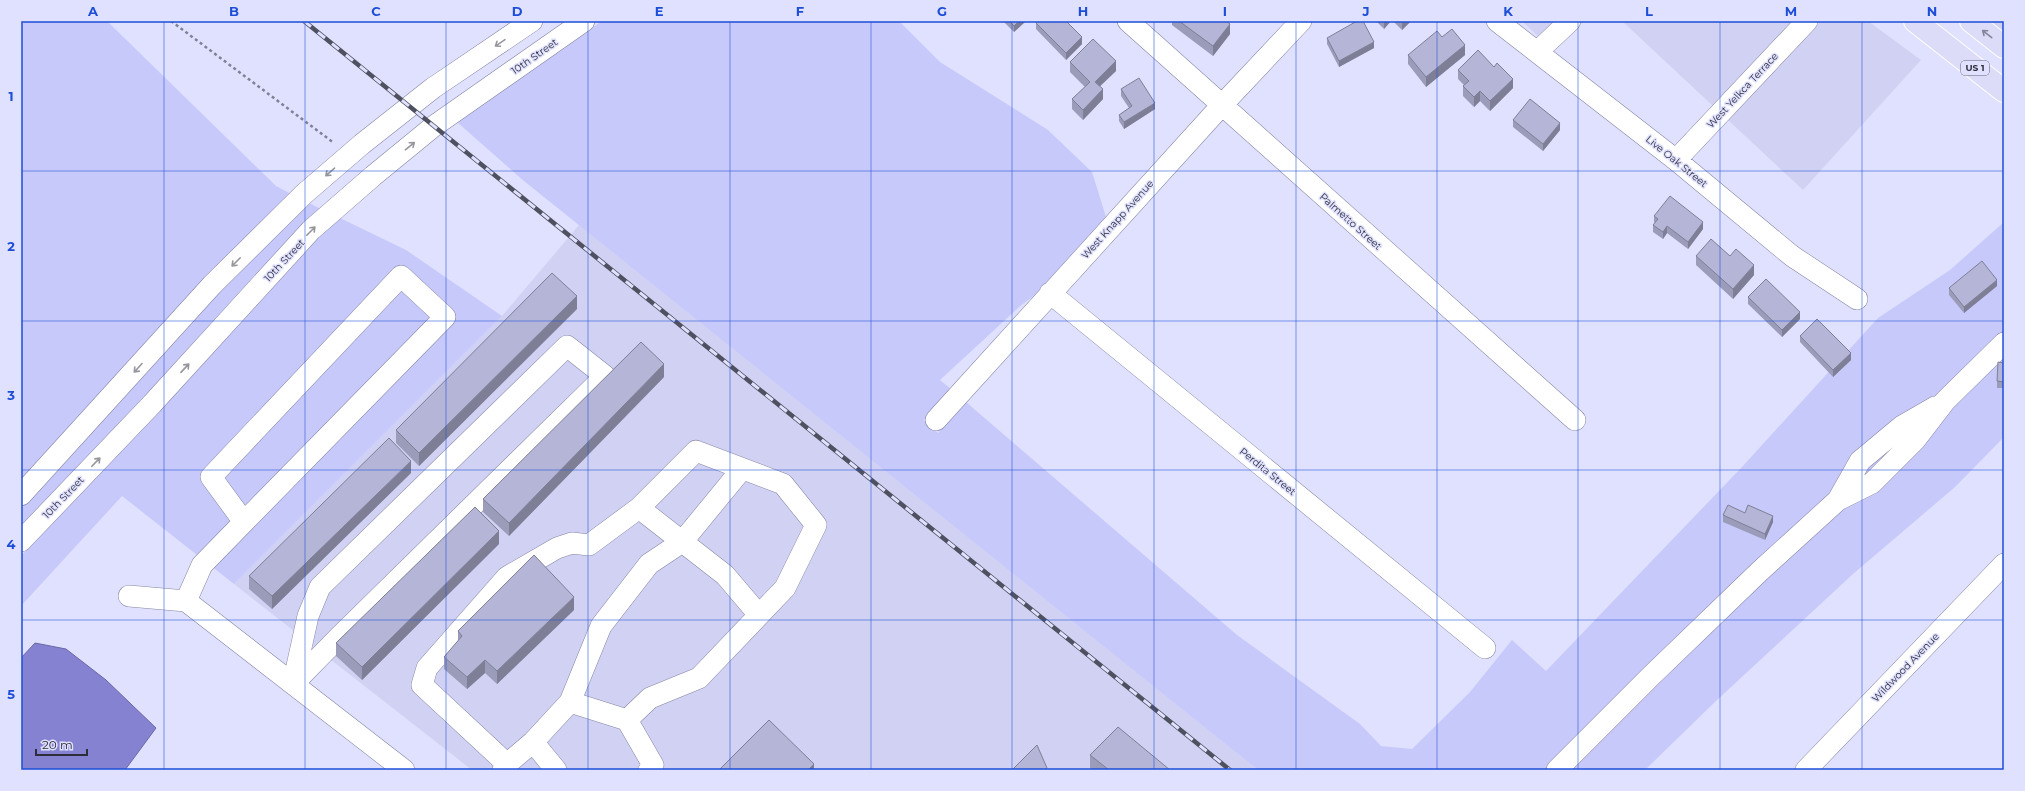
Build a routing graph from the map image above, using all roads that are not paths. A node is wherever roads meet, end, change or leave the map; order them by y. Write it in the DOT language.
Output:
graph roads {
  1 [pos="532,21"];
  2 [pos="584,21"];
  3 [pos="1128,21"];
  4 [pos="1300,21"];
  5 [pos="1497,21"];
  6 [pos="1570,21"];
  7 [pos="1807,21"];
  8 [pos="1915,21"];
  9 [pos="1971,21"];
  10 [pos="2004,47"];
  11 [pos="1537,52"];
  12 [pos="475,60"];
  13 [pos="493,85"];
  14 [pos="2003,89"];
  15 [pos="1222,105"];
  16 [pos="348,156"];
  17 [pos="1676,160"];
  18 [pos="372,176"];
  19 [pos="1050,293"];
  20 [pos="1857,299"];
  21 [pos="2004,343"];
  22 [pos="936,420"];
  23 [pos="1575,420"];
  24 [pos="742,469"];
  25 [pos="21,495"];
  26 [pos="639,508"];
  27 [pos="244,522"];
  28 [pos="21,541"];
  29 [pos="682,542"];
  30 [pos="2004,564"];
  31 [pos="130,596"];
  32 [pos="186,601"];
  33 [pos="759,615"];
  34 [pos="1485,648"];
  35 [pos="293,684"];
  36 [pos="570,702"];
  37 [pos="627,720"];
  38 [pos="533,742"];
  39 [pos="505,767"];
  40 [pos="404,770"];
  41 [pos="556,770"];
  42 [pos="649,770"];
  43 [pos="1557,770"];
  44 [pos="1806,770"];
  1 -- 12 [label="street, one-way"];
  2 -- 13 [label="street, 10th Street"];
  3 -- 15 [label="street, Palmetto Street"];
  4 -- 15 [label="street, West Knapp Avenue"];
  5 -- 11 [label="street, Live Oak Street"];
  6 -- 11 [label="street"];
  7 -- 17 [label="street, West Yelkca Terrace"];
  8 -- 14 [label="main road, US 1"];
  10 -- 9 [label="main road, one-way"];
  11 -- 17 [label="street, Live Oak Street"];
  12 -- 13 [label="street"];
  12 -- 16 [label="street"];
  18 -- 13 [label="street, 10th Street, one-way"];
  15 -- 19 [label="street, West Knapp Avenue"];
  15 -- 23 [label="street, Palmetto Street"];
  16 -- 18 [label="street"];
  16 -- 25 [label="street, one-way"];
  17 -- 20 [label="street, Live Oak Street"];
  28 -- 18 [label="street, 10th Street, one-way"];
  19 -- 22 [label="street, West Knapp Avenue"];
  19 -- 34 [label="street, Perdita Street"];
  21 -- 43 [label="street"];
  24 -- 26 [label="street"];
  24 -- 29 [label="street"];
  24 -- 33 [label="street"];
  26 -- 29 [label="street"];
  26 -- 39 [label="street"];
  27 -- 27 [label="street"];
  27 -- 32 [label="street"];
  29 -- 33 [label="street"];
  29 -- 36 [label="street"];
  30 -- 44 [label="street, Wildwood Avenue"];
  31 -- 32 [label="street"];
  32 -- 35 [label="street"];
  33 -- 37 [label="street"];
  35 -- 35 [label="street"];
  35 -- 40 [label="street"];
  36 -- 37 [label="street"];
  36 -- 38 [label="street"];
  37 -- 42 [label="street"];
  38 -- 39 [label="street"];
  38 -- 41 [label="street"];
}
